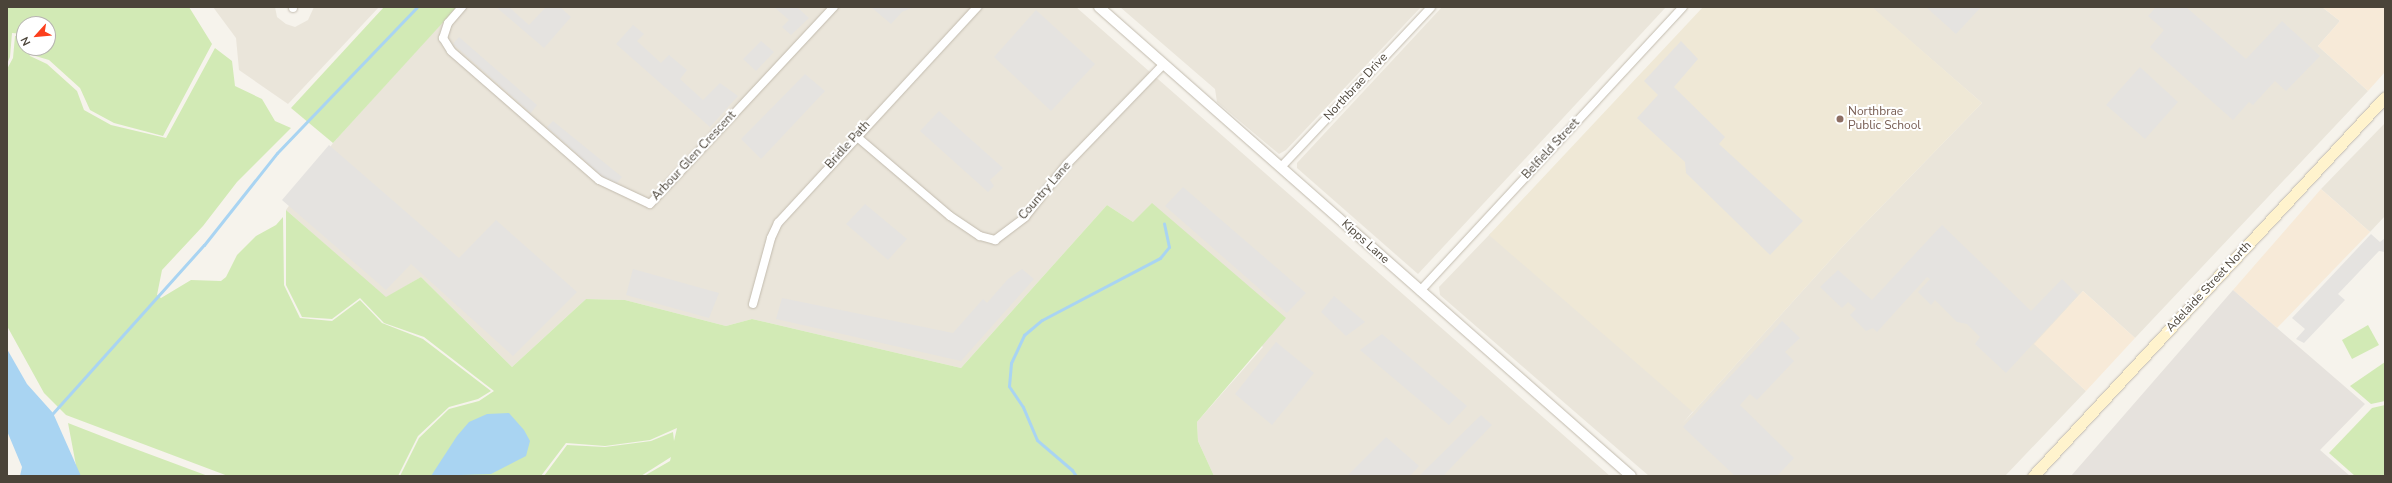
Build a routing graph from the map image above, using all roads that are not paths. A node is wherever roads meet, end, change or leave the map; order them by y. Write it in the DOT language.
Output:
graph roads {
  1 [pos="462,7"];
  2 [pos="834,7"];
  3 [pos="977,7"];
  4 [pos="1099,7"];
  5 [pos="1431,7"];
  6 [pos="1683,7"];
  7 [pos="1164,64"];
  8 [pos="2385,97"];
  9 [pos="856,136"];
  10 [pos="1281,167"];
  11 [pos="1420,291"];
  12 [pos="753,304"];
  13 [pos="1631,476"];
  14 [pos="2033,476"];
  1 -- 2 [label="street, Arbour Glen Crescent"];
  3 -- 9 [label="street, Bridle Path"];
  4 -- 7 [label="street, Kipps Lane"];
  5 -- 10 [label="street, Northbrae Drive"];
  6 -- 11 [label="street, Belfield Street"];
  7 -- 9 [label="street, Country Lane"];
  7 -- 10 [label="street, Kipps Lane"];
  8 -- 14 [label="main road, Adelaide Street North"];
  9 -- 12 [label="street, Bridle Path"];
  10 -- 11 [label="street, Kipps Lane"];
  11 -- 13 [label="street, Kipps Lane"];
}
